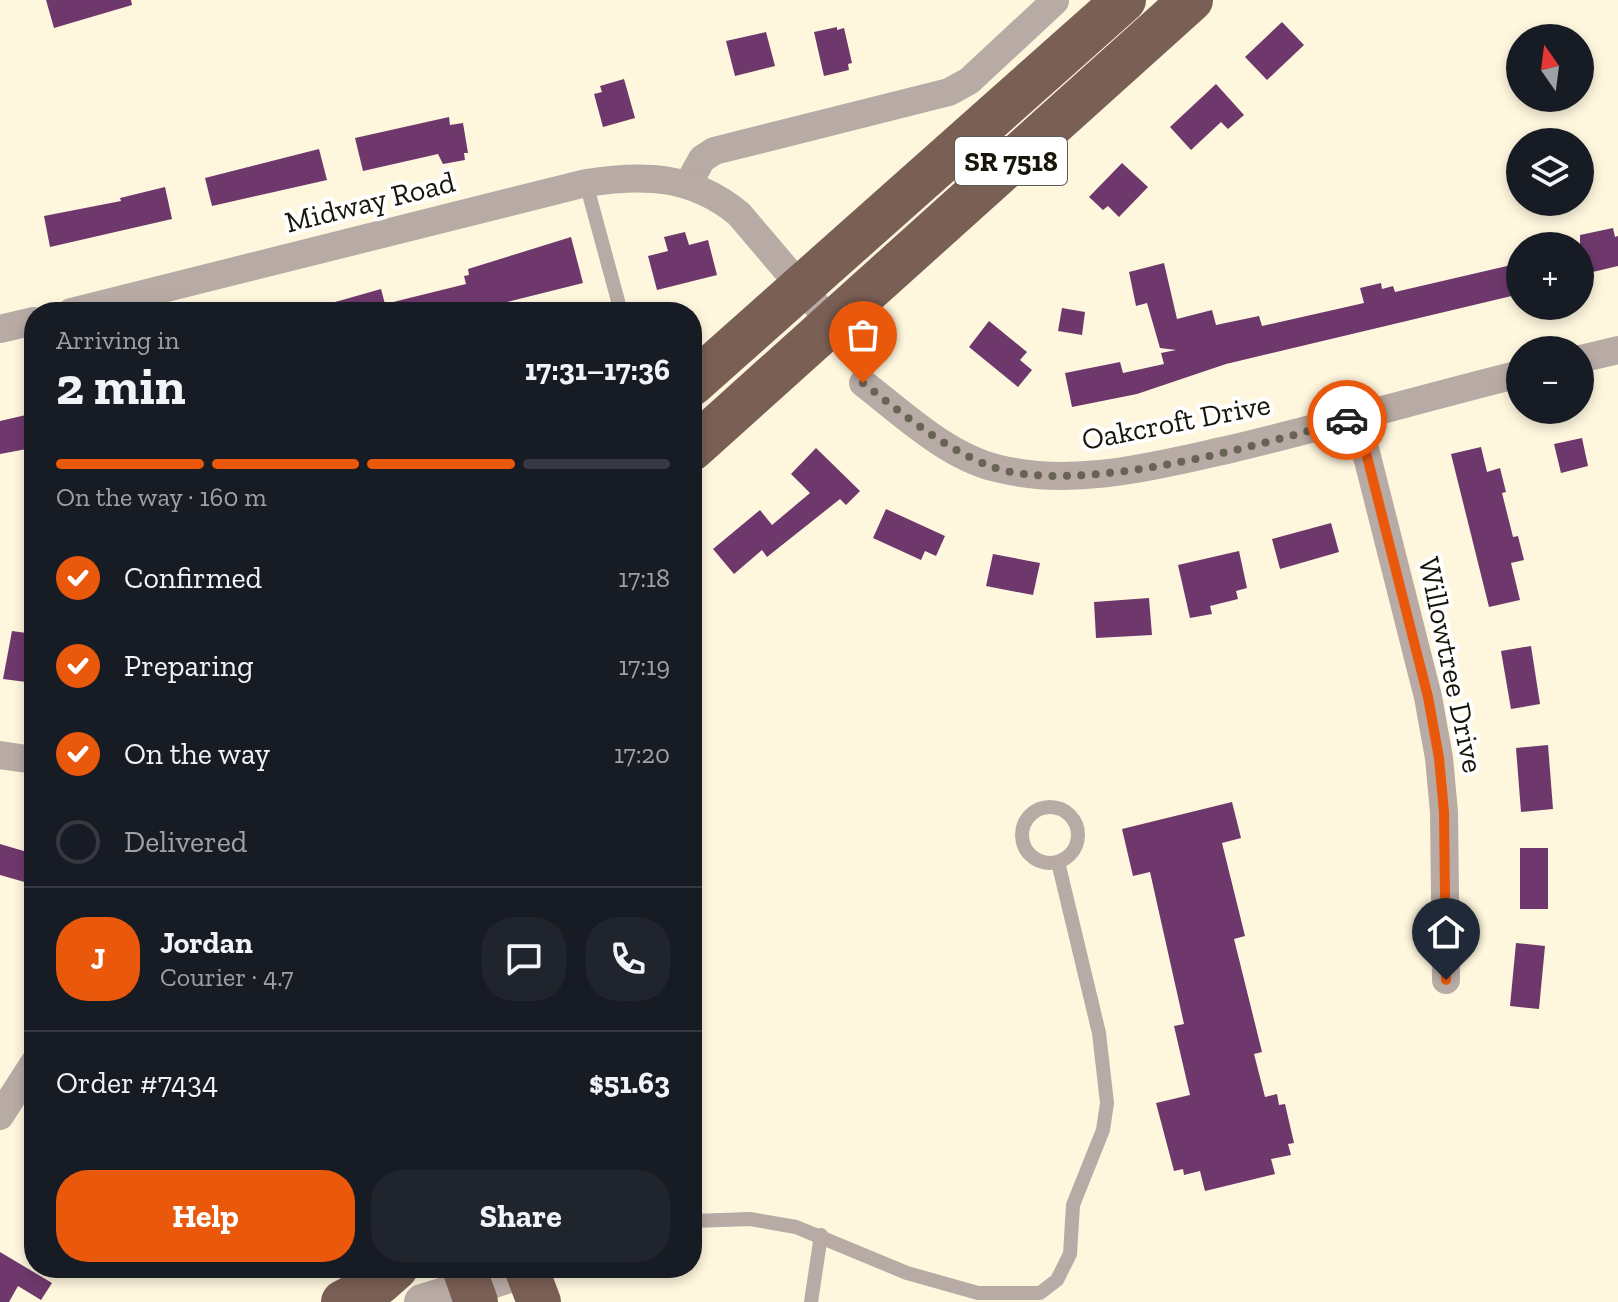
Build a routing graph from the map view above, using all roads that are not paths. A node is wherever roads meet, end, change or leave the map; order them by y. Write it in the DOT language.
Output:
graph roads {
  1 [pos="1124,0"];
  2 [pos="1191,0"];
  3 [pos="1055,1"];
  4 [pos="586,183"];
  5 [pos="688,184"];
  6 [pos="801,287"];
  7 [pos="111,302"];
  8 [pos="618,302"];
  9 [pos="830,321"];
  10 [pos="24,323"];
  11 [pos="0,329"];
  12 [pos="1618,350"];
  13 [pos="1594,356"];
  14 [pos="702,375"];
  15 [pos="1506,378"];
  16 [pos="863,383"];
  17 [pos="1357,417"];
  18 [pos="702,440"];
  19 [pos="0,755"];
  20 [pos="24,759"];
  21 [pos="1058,862"];
  22 [pos="1446,980"];
  23 [pos="24,1079"];
  24 [pos="0,1116"];
  25 [pos="702,1221"];
  26 [pos="821,1235"];
  27 [pos="385,1278"];
  28 [pos="523,1278"];
  29 [pos="470,1286"];
  30 [pos="1015,1298"];
  31 [pos="343,1302"];
  32 [pos="422,1302"];
  33 [pos="811,1302"];
  1 -- 6 [label="highway, SR 7518"];
  2 -- 9 [label="highway, SR 7518"];
  3 -- 5 [label="street"];
  4 -- 5 [label="street, Midway Road"];
  4 -- 7 [label="street, Midway Road"];
  4 -- 8 [label="lane"];
  5 -- 6 [label="street, Midway Road"];
  6 -- 9 [label="street, Midway Road"];
  6 -- 14 [label="highway, SR 7518"];
  9 -- 18 [label="highway, SR 7518"];
  10 -- 11 [label="street"];
  12 -- 13 [label="street"];
  15 -- 17 [label="street, Oakcroft Drive"];
  16 -- 17 [label="street, Oakcroft Drive"];
  17 -- 22 [label="street, Willowtree Drive"];
  19 -- 20 [label="street"];
  21 -- 21 [label="lane"];
  21 -- 30 [label="lane"];
  23 -- 24 [label="street"];
  25 -- 26 [label="lane"];
  26 -- 30 [label="lane"];
  26 -- 33 [label="lane"];
  27 -- 31 [label="highway"];
  28 -- 29 [label="street"];
  29 -- 32 [label="street"];
}
